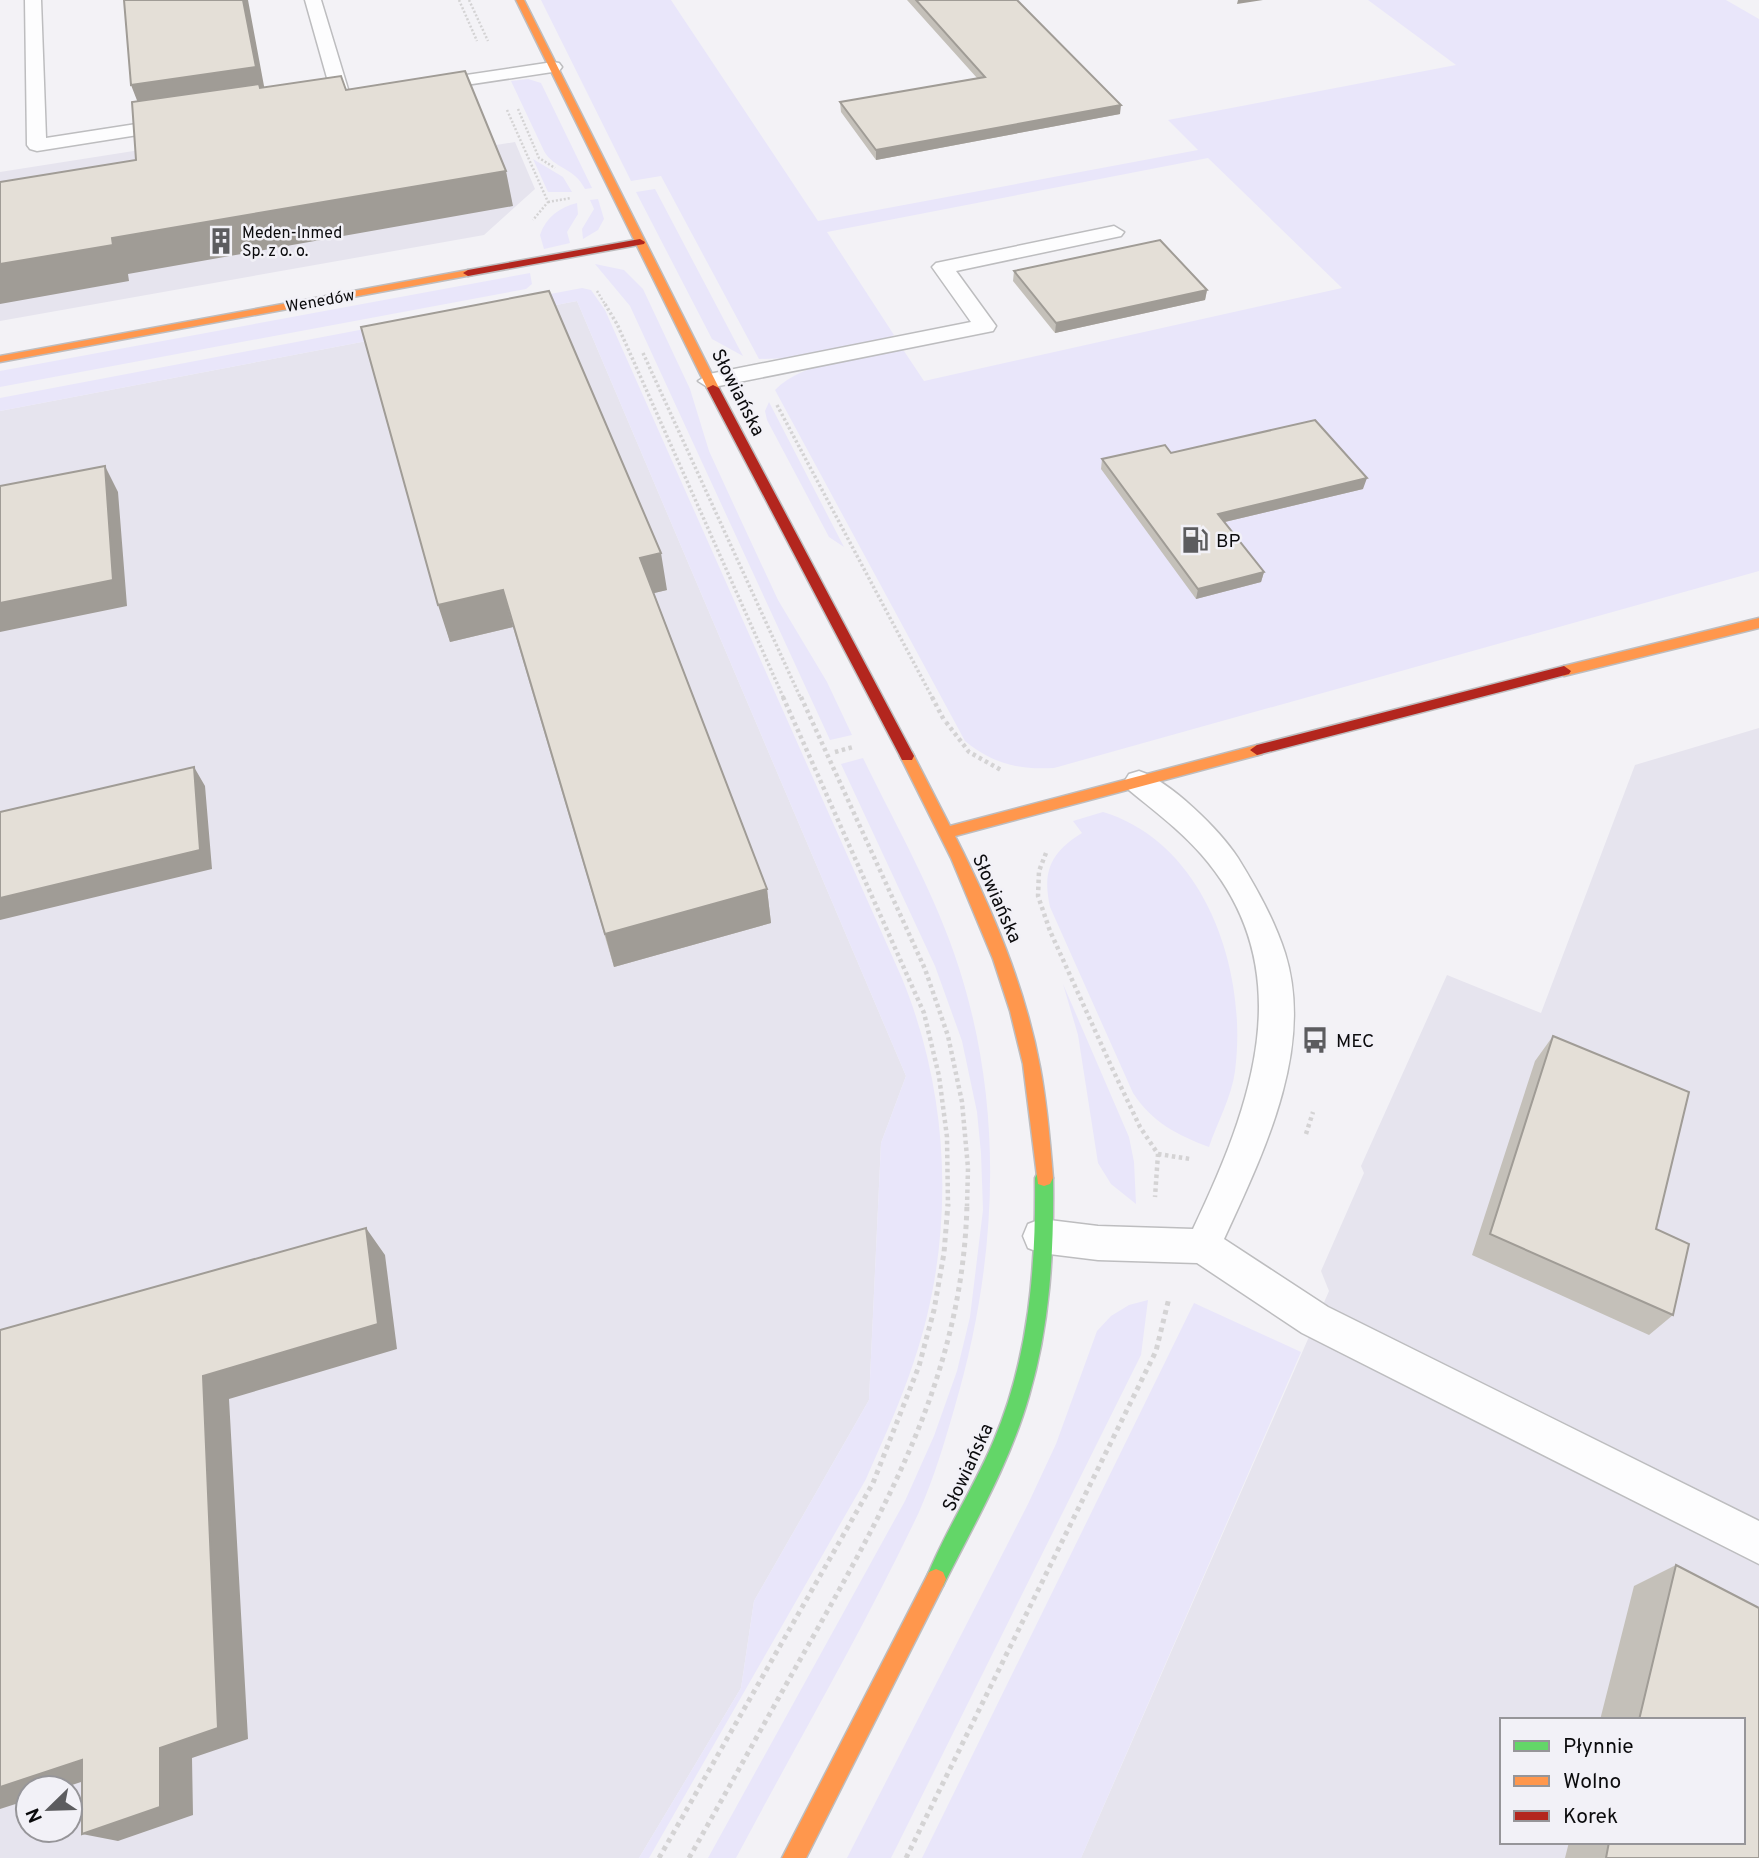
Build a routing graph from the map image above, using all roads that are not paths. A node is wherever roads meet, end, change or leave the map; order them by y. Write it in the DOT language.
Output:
graph roads {
  1 [pos="33,0"];
  2 [pos="313,0"];
  3 [pos="520,0"];
  4 [pos="553,66"];
  5 [pos="408,89"];
  6 [pos="342,99"];
  7 [pos="196,121"];
  8 [pos="1114,232"];
  9 [pos="640,242"];
  10 [pos="0,359"];
  11 [pos="709,381"];
  12 [pos="1759,623"];
  13 [pos="1139,782"];
  14 [pos="946,833"];
  15 [pos="1041,1236"];
  16 [pos="1203,1246"];
  17 [pos="1759,1543"];
  18 [pos="794,1858"];
  1 -- 7 [label="lane"];
  2 -- 6 [label="lane"];
  3 -- 4 [label="main road, Słowiańska"];
  4 -- 5 [label="lane"];
  4 -- 9 [label="main road, Słowiańska"];
  8 -- 11 [label="lane"];
  9 -- 10 [label="main road, Wenedów"];
  9 -- 11 [label="main road, Słowiańska"];
  11 -- 14 [label="main road, Słowiańska"];
  12 -- 13 [label="main road"];
  13 -- 14 [label="main road"];
  13 -- 16 [label="lane"];
  14 -- 15 [label="main road, Słowiańska"];
  15 -- 16 [label="lane"];
  15 -- 18 [label="main road, Słowiańska"];
  16 -- 17 [label="lane"];
}
